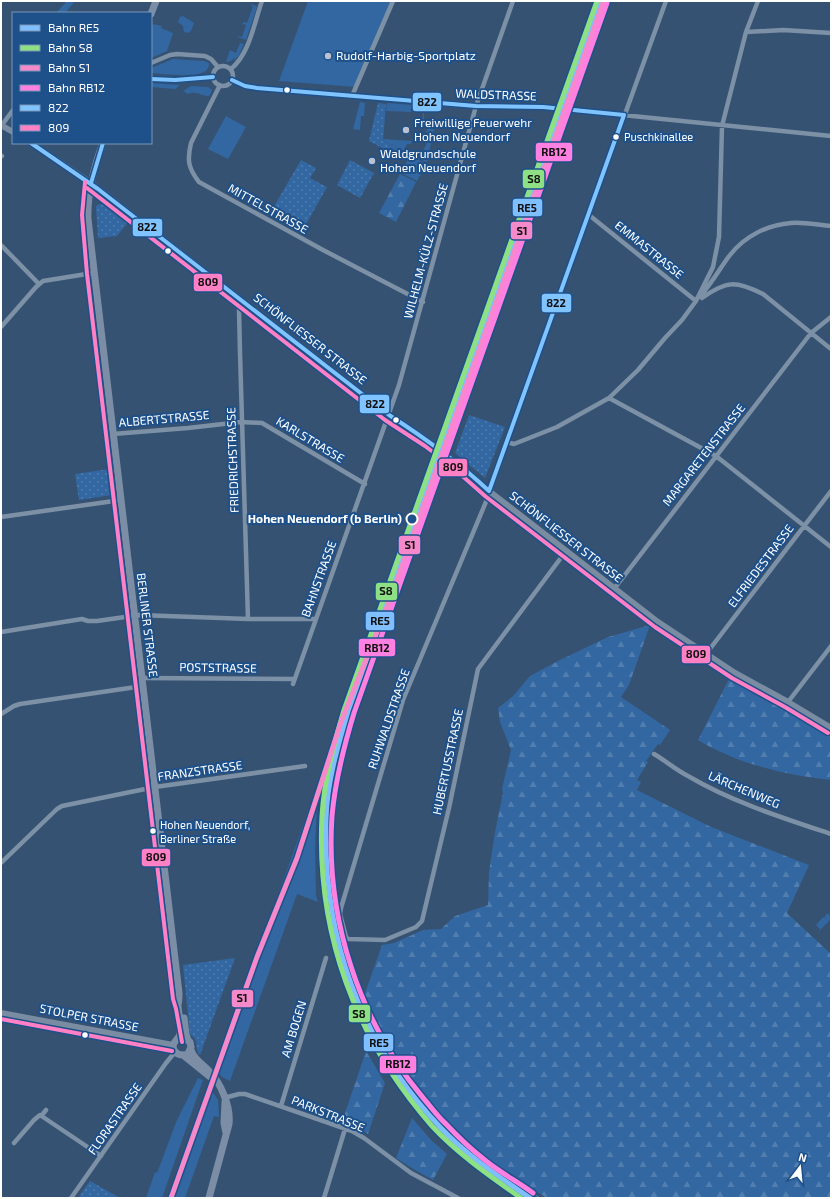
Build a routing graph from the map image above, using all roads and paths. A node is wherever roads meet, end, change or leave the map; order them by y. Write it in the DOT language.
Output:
graph roads {
  1 [pos="156,1"];
  2 [pos="262,1"];
  3 [pos="393,1"];
  4 [pos="513,1"];
  5 [pos="666,1"];
  6 [pos="758,1"];
  7 [pos="152,12"];
  8 [pos="746,32"];
  9 [pos="831,33"];
  10 [pos="152,63"];
  11 [pos="218,67"];
  12 [pos="231,69"];
  13 [pos="213,76"];
  14 [pos="152,79"];
  15 [pos="232,80"];
  16 [pos="220,85"];
  17 [pos="352,96"];
  18 [pos="476,106"];
  19 [pos="12,111"];
  20 [pos="624,115"];
  21 [pos="2,125"];
  22 [pos="722,126"];
  23 [pos="12,131"];
  24 [pos="831,136"];
  25 [pos="32,144"];
  26 [pos="103,144"];
  27 [pos="91,183"];
  28 [pos="588,215"];
  29 [pos="831,226"];
  30 [pos="1,245"];
  31 [pos="93,274"];
  32 [pos="39,284"];
  33 [pos="243,301"];
  34 [pos="696,301"];
  35 [pos="423,302"];
  36 [pos="831,317"];
  37 [pos="1,327"];
  38 [pos="811,333"];
  39 [pos="831,349"];
  40 [pos="609,398"];
  41 [pos="389,414"];
  42 [pos="241,422"];
  43 [pos="113,434"];
  44 [pos="507,442"];
  45 [pos="716,456"];
  46 [pos="365,484"];
  47 [pos="490,491"];
  48 [pos="831,491"];
  49 [pos="121,500"];
  50 [pos="1,517"];
  51 [pos="804,526"];
  52 [pos="831,547"];
  53 [pos="566,551"];
  54 [pos="614,589"];
  55 [pos="134,616"];
  56 [pos="248,619"];
  57 [pos="315,619"];
  58 [pos="1,632"];
  59 [pos="831,646"];
  60 [pos="706,654"];
  61 [pos="142,678"];
  62 [pos="293,681"];
  63 [pos="143,686"];
  64 [pos="788,702"];
  65 [pos="1,714"];
  66 [pos="831,728"];
  67 [pos="654,754"];
  68 [pos="305,766"];
  69 [pos="155,787"];
  70 [pos="831,834"];
  71 [pos="1,863"];
  72 [pos="346,936"];
  73 [pos="326,958"];
  74 [pos="179,998"];
  75 [pos="1,1013"];
  76 [pos="178,1038"];
  77 [pos="188,1040"];
  78 [pos="174,1048"];
  79 [pos="191,1050"];
  80 [pos="183,1055"];
  81 [pos="215,1081"];
  82 [pos="225,1099"];
  83 [pos="280,1106"];
  84 [pos="46,1110"];
  85 [pos="42,1116"];
  86 [pos="345,1129"];
  87 [pos="14,1143"];
  88 [pos="101,1156"];
  89 [pos="71,1198"];
  90 [pos="209,1198"];
  91 [pos="324,1198"];
  92 [pos="458,1198"];
  1 -- 7 [label="main road"];
  2 -- 12 [label="street"];
  3 -- 17 [label="street"];
  4 -- 18 [label="street, WILHELM-KÜLZ-STRASSE"];
  5 -- 20 [label="street"];
  6 -- 8 [label="street"];
  8 -- 9 [label="street"];
  8 -- 22 [label="street"];
  10 -- 11 [label="street"];
  11 -- 12 [label="street"];
  11 -- 13 [label="street"];
  12 -- 15 [label="street"];
  13 -- 14 [label="street"];
  13 -- 16 [label="street"];
  15 -- 16 [label="street"];
  15 -- 17 [label="street, WALDSTRASSE"];
  16 -- 35 [label="street, MITTELSTRASSE"];
  17 -- 18 [label="street, WALDSTRASSE"];
  18 -- 20 [label="street, WALDSTRASSE"];
  18 -- 35 [label="street, WILHELM-KÜLZ-STRASSE"];
  19 -- 21 [label="street"];
  20 -- 22 [label="street, WALDSTRASSE"];
  20 -- 28 [label="street"];
  21 -- 23 [label="main road"];
  22 -- 24 [label="street, WALDSTRASSE"];
  22 -- 34 [label="street"];
  25 -- 27 [label="main road, SCHÖNFLIESSER STRASSE"];
  26 -- 27 [label="main road, BERLINER STRASSE"];
  27 -- 31 [label="main road, BERLINER STRASSE"];
  27 -- 33 [label="main road, SCHÖNFLIESSER STRASSE"];
  28 -- 34 [label="street, EMMASTRASSE"];
  28 -- 44 [label="street"];
  29 -- 34 [label="street"];
  30 -- 32 [label="street"];
  31 -- 32 [label="street"];
  31 -- 43 [label="main road, BERLINER STRASSE"];
  32 -- 37 [label="street"];
  33 -- 41 [label="main road, SCHÖNFLIESSER STRASSE"];
  33 -- 42 [label="street, FRIEDRICHSTRASSE"];
  34 -- 38 [label="street"];
  34 -- 40 [label="street"];
  35 -- 41 [label="street, WILHELM-KÜLZ-STRASSE"];
  36 -- 38 [label="street, MARGARETENSTRASSE"];
  38 -- 39 [label="street"];
  38 -- 45 [label="street, MARGARETENSTRASSE"];
  40 -- 44 [label="street"];
  40 -- 45 [label="street"];
  41 -- 46 [label="street, BAHNSTRASSE"];
  41 -- 47 [label="main road, SCHÖNFLIESSER STRASSE"];
  42 -- 43 [label="street, ALBERTSTRASSE"];
  42 -- 46 [label="street, KARLSTRASSE"];
  42 -- 56 [label="street, FRIEDRICHSTRASSE"];
  43 -- 49 [label="main road, BERLINER STRASSE"];
  44 -- 47 [label="street"];
  45 -- 51 [label="street"];
  45 -- 54 [label="street, MARGARETENSTRASSE"];
  46 -- 57 [label="street, BAHNSTRASSE"];
  47 -- 53 [label="main road, SCHÖNFLIESSER STRASSE"];
  47 -- 72 [label="street, RUHWALDSTRASSE"];
  48 -- 51 [label="street, ELFRIEDESTRASSE"];
  49 -- 50 [label="street"];
  49 -- 55 [label="main road, BERLINER STRASSE"];
  51 -- 52 [label="street"];
  51 -- 60 [label="street, ELFRIEDESTRASSE"];
  53 -- 54 [label="main road, SCHÖNFLIESSER STRASSE"];
  53 -- 72 [label="street, HUBERTUSSTRASSE"];
  54 -- 60 [label="main road, SCHÖNFLIESSER STRASSE"];
  55 -- 56 [label="street"];
  55 -- 58 [label="street"];
  55 -- 61 [label="main road, BERLINER STRASSE"];
  56 -- 57 [label="street"];
  57 -- 62 [label="street, BAHNSTRASSE"];
  59 -- 64 [label="street"];
  60 -- 64 [label="main road, SCHÖNFLIESSER STRASSE"];
  61 -- 62 [label="street, POSTSTRASSE"];
  61 -- 63 [label="main road, BERLINER STRASSE"];
  63 -- 65 [label="street"];
  63 -- 69 [label="main road, BERLINER STRASSE"];
  64 -- 66 [label="main road, SCHÖNFLIESSER STRASSE"];
  67 -- 70 [label="street, LÄRCHENWEG"];
  68 -- 69 [label="street, FRANZSTRASSE"];
  69 -- 71 [label="street, FRANZSTRASSE"];
  69 -- 74 [label="main road, BERLINER STRASSE"];
  73 -- 83 [label="street, AM BOGEN"];
  74 -- 76 [label="main road, BERLINER STRASSE"];
  74 -- 77 [label="main road, BERLINER STRASSE"];
  75 -- 78 [label="main road, STOLPER STRASSE"];
  76 -- 77 [label="main road"];
  76 -- 78 [label="main road"];
  77 -- 79 [label="main road"];
  78 -- 80 [label="main road"];
  78 -- 88 [label="street, FLORASTRASSE"];
  79 -- 80 [label="main road"];
  79 -- 81 [label="main road"];
  80 -- 81 [label="main road"];
  81 -- 82 [label="main road"];
  82 -- 83 [label="street, PARKSTRASSE"];
  82 -- 90 [label="main road"];
  83 -- 86 [label="street, PARKSTRASSE"];
  84 -- 85 [label="street"];
  85 -- 87 [label="street"];
  85 -- 88 [label="street"];
  86 -- 91 [label="street"];
  86 -- 92 [label="street, PARKSTRASSE"];
  88 -- 89 [label="street, FLORASTRASSE"];
}
